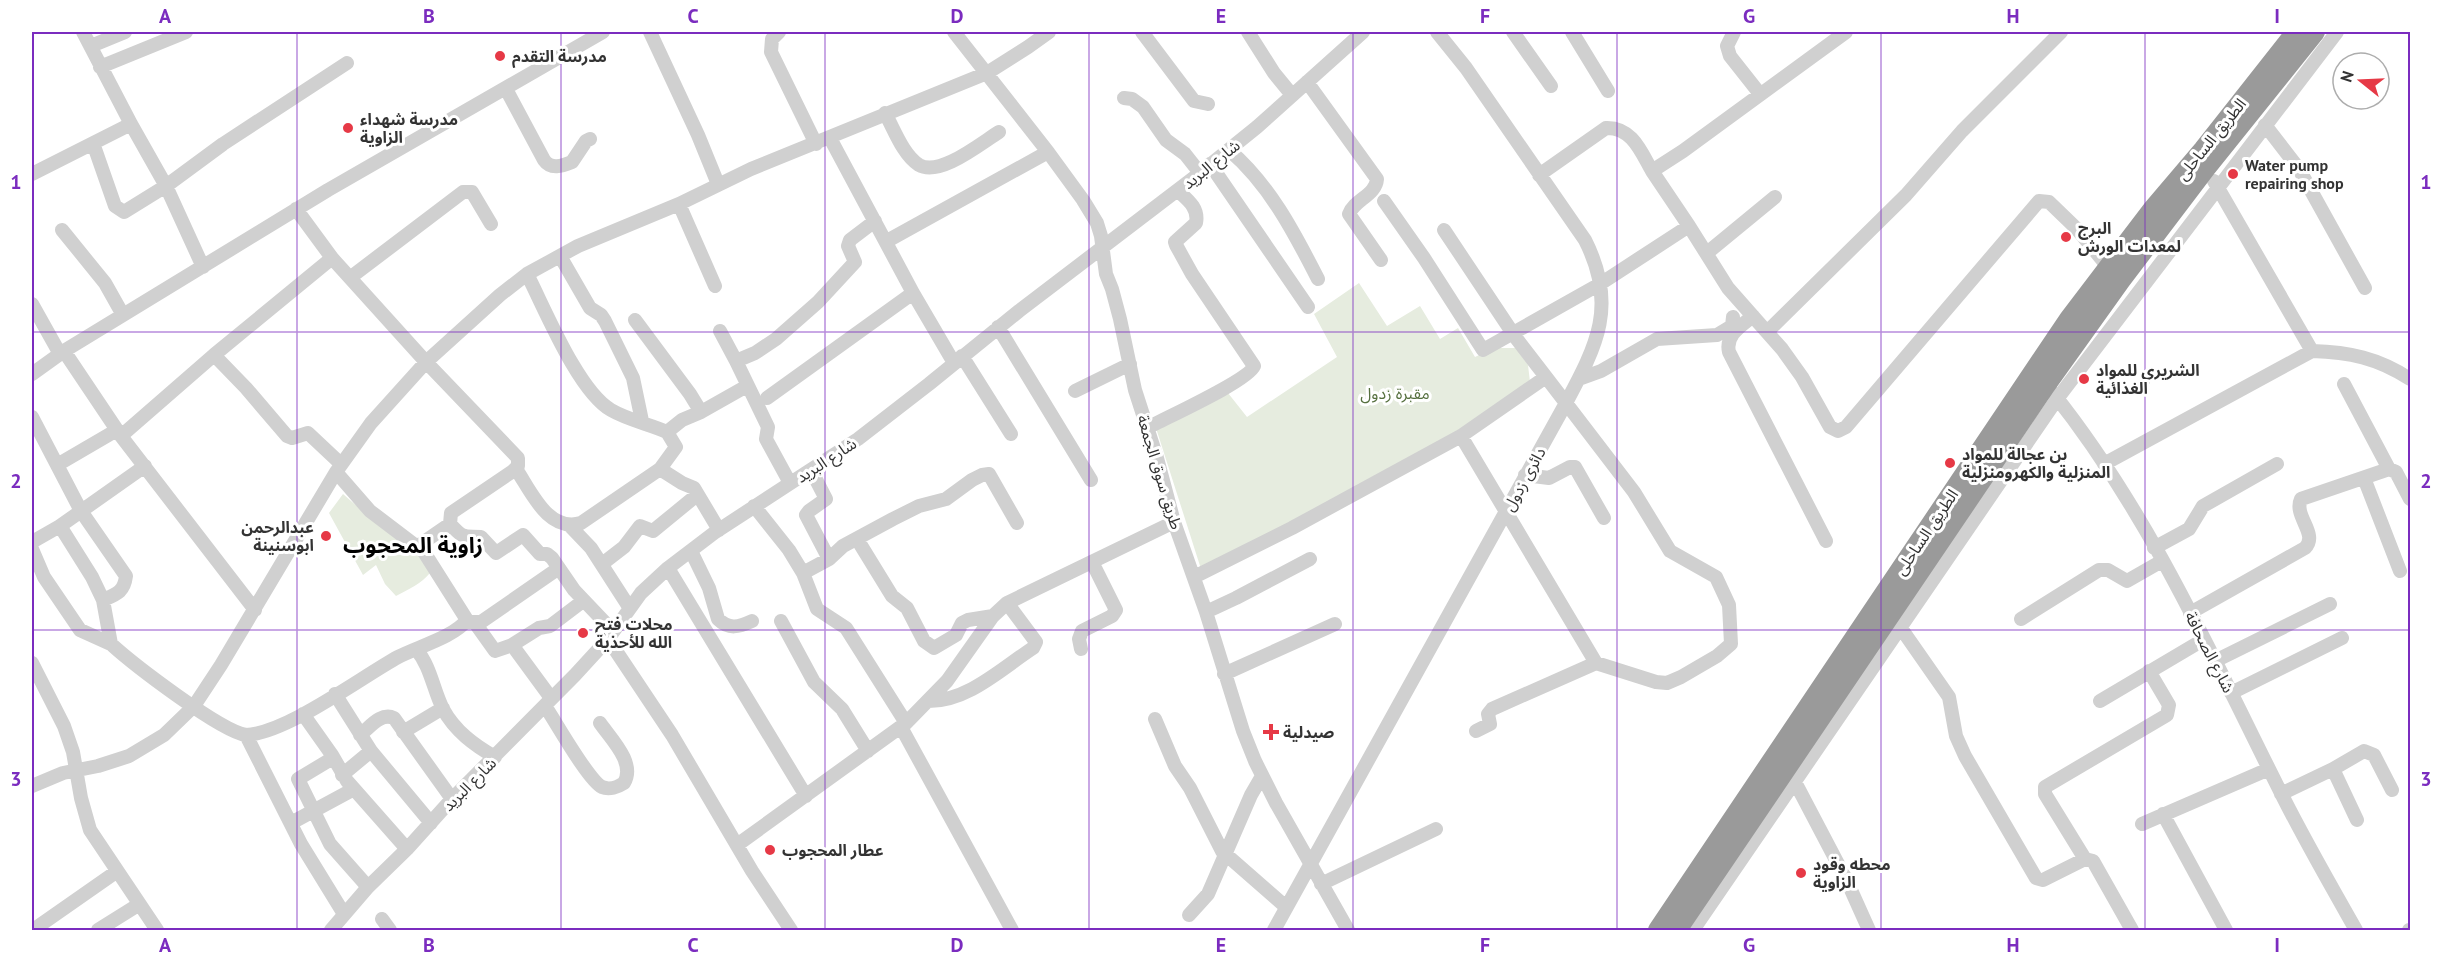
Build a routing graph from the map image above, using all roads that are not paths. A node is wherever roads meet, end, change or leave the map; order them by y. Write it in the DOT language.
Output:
graph roads {
  1 [pos="83,32"];
  2 [pos="125,32"];
  3 [pos="186,32"];
  4 [pos="574,32"];
  5 [pos="603,32"];
  6 [pos="650,32"];
  7 [pos="779,32"];
  8 [pos="954,32"];
  9 [pos="1049,32"];
  10 [pos="1142,32"];
  11 [pos="1248,32"];
  12 [pos="1363,32"];
  13 [pos="1437,32"];
  14 [pos="1513,32"];
  15 [pos="1572,32"];
  16 [pos="1734,32"];
  17 [pos="1846,32"];
  18 [pos="2061,32"];
  19 [pos="2296,32"];
  20 [pos="2315,32"];
  21 [pos="2337,32"];
  22 [pos="581,45"];
  23 [pos="91,46"];
  24 [pos="348,63"];
  25 [pos="100,67"];
  26 [pos="987,73"];
  27 [pos="1307,82"];
  28 [pos="1551,86"];
  29 [pos="506,89"];
  30 [pos="1608,91"];
  31 [pos="1760,94"];
  32 [pos="1292,96"];
  33 [pos="1124,98"];
  34 [pos="1208,104"];
  35 [pos="885,113"];
  36 [pos="131,124"];
  37 [pos="2265,125"];
  38 [pos="999,132"];
  39 [pos="830,138"];
  40 [pos="590,139"];
  41 [pos="93,143"];
  42 [pos="816,144"];
  43 [pos="1229,150"];
  44 [pos="1048,152"];
  45 [pos="2206,168"];
  46 [pos="1205,169"];
  47 [pos="1652,171"];
  48 [pos="32,174"];
  49 [pos="1539,175"];
  50 [pos="718,184"];
  51 [pos="166,186"];
  52 [pos="2217,187"];
  53 [pos="1178,190"];
  54 [pos="1775,197"];
  55 [pos="1384,201"];
  56 [pos="679,204"];
  57 [pos="296,209"];
  58 [pos="875,221"];
  59 [pos="491,224"];
  60 [pos="1689,226"];
  61 [pos="62,230"];
  62 [pos="1444,230"];
  63 [pos="887,241"];
  64 [pos="1103,248"];
  65 [pos="1707,253"];
  66 [pos="560,256"];
  67 [pos="332,258"];
  68 [pos="1381,260"];
  69 [pos="203,267"];
  70 [pos="2109,268"];
  71 [pos="527,274"];
  72 [pos="351,277"];
  73 [pos="1318,279"];
  74 [pos="1600,284"];
  75 [pos="715,286"];
  76 [pos="2365,288"];
  77 [pos="913,293"];
  78 [pos="32,304"];
  79 [pos="1308,307"];
  80 [pos="123,315"];
  81 [pos="1753,316"];
  82 [pos="1733,317"];
  83 [pos="635,320"];
  84 [pos="998,327"];
  85 [pos="720,331"];
  86 [pos="1768,332"];
  87 [pos="1512,333"];
  88 [pos="2312,351"];
  89 [pos="62,352"];
  90 [pos="214,355"];
  91 [pos="958,359"];
  92 [pos="736,361"];
  93 [pos="426,362"];
  94 [pos="1130,364"];
  95 [pos="32,374"];
  96 [pos="1546,377"];
  97 [pos="1579,379"];
  98 [pos="2410,379"];
  99 [pos="2344,384"];
  100 [pos="747,386"];
  101 [pos="1075,391"];
  102 [pos="2051,392"];
  103 [pos="767,398"];
  104 [pos="1566,403"];
  105 [pos="701,412"];
  106 [pos="32,417"];
  107 [pos="642,421"];
  108 [pos="1147,428"];
  109 [pos="667,432"];
  110 [pos="119,433"];
  111 [pos="1011,434"];
  112 [pos="1461,436"];
  113 [pos="2104,464"];
  114 [pos="2277,464"];
  115 [pos="57,465"];
  116 [pos="145,466"];
  117 [pos="338,468"];
  118 [pos="516,469"];
  119 [pos="660,469"];
  120 [pos="2389,469"];
  121 [pos="812,470"];
  122 [pos="1526,476"];
  123 [pos="2364,478"];
  124 [pos="1091,480"];
  125 [pos="790,483"];
  126 [pos="697,495"];
  127 [pos="2410,499"];
  128 [pos="754,506"];
  129 [pos="81,511"];
  130 [pos="1506,511"];
  131 [pos="1604,518"];
  132 [pos="1174,522"];
  133 [pos="1017,523"];
  134 [pos="450,524"];
  135 [pos="569,525"];
  136 [pos="60,526"];
  137 [pos="718,530"];
  138 [pos="857,539"];
  139 [pos="1826,541"];
  140 [pos="32,542"];
  141 [pos="418,546"];
  142 [pos="2154,548"];
  143 [pos="32,549"];
  144 [pos="691,550"];
  145 [pos="1310,559"];
  146 [pos="829,560"];
  147 [pos="2162,561"];
  148 [pos="1092,562"];
  149 [pos="602,564"];
  150 [pos="34,568"];
  151 [pos="559,568"];
  152 [pos="668,568"];
  153 [pos="2400,571"];
  154 [pos="803,573"];
  155 [pos="1194,578"];
  156 [pos="104,600"];
  157 [pos="583,601"];
  158 [pos="1007,603"];
  159 [pos="2330,604"];
  160 [pos="629,607"];
  161 [pos="255,610"];
  162 [pos="1206,612"];
  163 [pos="2190,613"];
  164 [pos="993,616"];
  165 [pos="2021,619"];
  166 [pos="1896,620"];
  167 [pos="752,621"];
  168 [pos="781,621"];
  169 [pos="470,622"];
  170 [pos="1335,624"];
  171 [pos="610,635"];
  172 [pos="2342,638"];
  173 [pos="2204,640"];
  174 [pos="111,644"];
  175 [pos="512,645"];
  176 [pos="416,649"];
  177 [pos="1081,649"];
  178 [pos="2215,661"];
  179 [pos="32,663"];
  180 [pos="1596,663"];
  181 [pos="2150,671"];
  182 [pos="1224,674"];
  183 [pos="2231,693"];
  184 [pos="335,694"];
  185 [pos="929,701"];
  186 [pos="2100,701"];
  187 [pos="548,702"];
  188 [pos="194,706"];
  189 [pos="443,708"];
  190 [pos="303,714"];
  191 [pos="1155,719"];
  192 [pos="600,723"];
  193 [pos="903,725"];
  194 [pos="1476,731"];
  195 [pos="403,732"];
  196 [pos="246,735"];
  197 [pos="360,735"];
  198 [pos="371,751"];
  199 [pos="868,751"];
  200 [pos="495,757"];
  201 [pos="333,758"];
  202 [pos="2269,769"];
  203 [pos="2333,769"];
  204 [pos="78,770"];
  205 [pos="342,775"];
  206 [pos="1262,776"];
  207 [pos="1795,782"];
  208 [pos="32,786"];
  209 [pos="354,789"];
  210 [pos="2392,790"];
  211 [pos="2281,794"];
  212 [pos="806,796"];
  213 [pos="452,799"];
  214 [pos="314,810"];
  215 [pos="2163,814"];
  216 [pos="2357,820"];
  217 [pos="291,823"];
  218 [pos="431,823"];
  219 [pos="2142,824"];
  220 [pos="1436,829"];
  221 [pos="737,845"];
  222 [pos="407,849"];
  223 [pos="1226,855"];
  224 [pos="2085,859"];
  225 [pos="1310,866"];
  226 [pos="116,872"];
  227 [pos="1321,884"];
  228 [pos="368,887"];
  229 [pos="138,905"];
  230 [pos="1286,908"];
  231 [pos="344,914"];
  232 [pos="1188,915"];
  233 [pos="33,930"];
  234 [pos="98,930"];
  235 [pos="157,930"];
  236 [pos="331,930"];
  237 [pos="791,930"];
  238 [pos="1012,930"];
  239 [pos="1274,930"];
  240 [pos="1348,930"];
  241 [pos="1658,930"];
  242 [pos="1677,930"];
  243 [pos="1693,930"];
  244 [pos="1869,930"];
  245 [pos="2132,930"];
  246 [pos="2226,930"];
  247 [pos="2356,930"];
  1 -- 23 [label="street"];
  2 -- 23 [label="street"];
  3 -- 25 [label="street"];
  4 -- 22 [label="street"];
  5 -- 22 [label="street"];
  6 -- 50 [label="street"];
  7 -- 42 [label="street"];
  8 -- 26 [label="street, طريق سوق الجمعة"];
  9 -- 26 [label="street"];
  10 -- 34 [label="street"];
  11 -- 32 [label="street"];
  12 -- 27 [label="street, شارع البريد"];
  13 -- 49 [label="street, دائرى زدول"];
  14 -- 28 [label="street"];
  15 -- 30 [label="street"];
  16 -- 31 [label="street"];
  17 -- 31 [label="street"];
  18 -- 86 [label="street"];
  19 -- 70 [label="highway, الطريق الساحلى"];
  20 -- 45 [label="highway, الطريق الساحلى"];
  21 -- 37 [label="street"];
  22 -- 29 [label="street"];
  23 -- 25 [label="street"];
  24 -- 51 [label="street"];
  25 -- 36 [label="street"];
  26 -- 35 [label="street"];
  26 -- 44 [label="street, طريق سوق الجمعة"];
  27 -- 32 [label="street, شارع البريد"];
  27 -- 68 [label="street"];
  29 -- 40 [label="street"];
  29 -- 57 [label="street"];
  31 -- 47 [label="street"];
  32 -- 43 [label="street, شارع البريد"];
  33 -- 46 [label="street"];
  35 -- 38 [label="street"];
  35 -- 39 [label="street"];
  36 -- 41 [label="street"];
  36 -- 51 [label="street"];
  37 -- 52 [label="street"];
  37 -- 76 [label="street"];
  39 -- 42 [label="street"];
  39 -- 58 [label="street"];
  41 -- 48 [label="street"];
  41 -- 51 [label="street"];
  42 -- 50 [label="street"];
  43 -- 46 [label="street, شارع البريد"];
  43 -- 73 [label="street"];
  44 -- 63 [label="street"];
  44 -- 64 [label="street, طريق سوق الجمعة"];
  45 -- 52 [label="street"];
  45 -- 102 [label="highway, الطريق الساحلى"];
  46 -- 53 [label="street, شارع البريد"];
  46 -- 79 [label="street"];
  47 -- 49 [label="street"];
  47 -- 60 [label="street"];
  49 -- 74 [label="street, دائرى زدول"];
  50 -- 56 [label="street"];
  51 -- 69 [label="street"];
  52 -- 88 [label="street"];
  52 -- 102 [label="street"];
  53 -- 64 [label="street, شارع البريد"];
  53 -- 108 [label="street"];
  54 -- 65 [label="street"];
  55 -- 87 [label="street"];
  56 -- 66 [label="street"];
  56 -- 75 [label="street"];
  57 -- 67 [label="street"];
  57 -- 69 [label="street"];
  58 -- 63 [label="street"];
  58 -- 92 [label="street"];
  59 -- 72 [label="street"];
  60 -- 65 [label="street"];
  60 -- 74 [label="street"];
  61 -- 80 [label="street"];
  62 -- 87 [label="street"];
  63 -- 77 [label="street"];
  64 -- 84 [label="street, شارع البريد"];
  64 -- 94 [label="street, طريق سوق الجمعة"];
  65 -- 81 [label="street"];
  66 -- 71 [label="street"];
  66 -- 107 [label="street"];
  67 -- 72 [label="street"];
  67 -- 90 [label="street"];
  69 -- 80 [label="street"];
  70 -- 86 [label="street"];
  70 -- 241 [label="highway, الطريق الساحلى"];
  71 -- 93 [label="street"];
  71 -- 107 [label="street"];
  72 -- 93 [label="street"];
  74 -- 87 [label="street"];
  74 -- 97 [label="street, دائرى زدول"];
  77 -- 91 [label="street"];
  77 -- 103 [label="street"];
  78 -- 89 [label="street"];
  80 -- 89 [label="street"];
  81 -- 86 [label="street"];
  81 -- 139 [label="street"];
  82 -- 97 [label="street"];
  83 -- 105 [label="street"];
  84 -- 91 [label="street, شارع البريد"];
  84 -- 124 [label="street"];
  85 -- 92 [label="street"];
  87 -- 96 [label="street"];
  88 -- 98 [label="street"];
  88 -- 113 [label="street"];
  89 -- 95 [label="street"];
  89 -- 110 [label="street"];
  90 -- 110 [label="street"];
  90 -- 117 [label="street"];
  91 -- 111 [label="street"];
  91 -- 121 [label="street, شارع البريد"];
  92 -- 100 [label="street"];
  93 -- 117 [label="street"];
  93 -- 118 [label="street"];
  94 -- 101 [label="street"];
  94 -- 108 [label="street, طريق سوق الجمعة"];
  96 -- 104 [label="street"];
  96 -- 112 [label="street"];
  97 -- 104 [label="street, دائرى زدول"];
  99 -- 120 [label="street"];
  100 -- 105 [label="street"];
  100 -- 125 [label="street"];
  102 -- 113 [label="street, شارع الصحافة"];
  102 -- 166 [label="highway, الطريق الساحلى"];
  104 -- 122 [label="street, دائرى زدول"];
  104 -- 180 [label="street"];
  105 -- 109 [label="street"];
  106 -- 115 [label="street"];
  107 -- 109 [label="street"];
  108 -- 132 [label="street, طريق سوق الجمعة"];
  109 -- 119 [label="street"];
  110 -- 115 [label="street"];
  110 -- 116 [label="street"];
  112 -- 130 [label="street"];
  112 -- 155 [label="street"];
  113 -- 142 [label="street, شارع الصحافة"];
  114 -- 142 [label="street"];
  115 -- 129 [label="street"];
  116 -- 129 [label="street"];
  116 -- 161 [label="street"];
  117 -- 141 [label="street"];
  117 -- 161 [label="street"];
  118 -- 134 [label="street"];
  118 -- 135 [label="street"];
  119 -- 126 [label="street"];
  119 -- 135 [label="street"];
  120 -- 123 [label="street"];
  120 -- 127 [label="street"];
  121 -- 125 [label="street, شارع البريد"];
  121 -- 146 [label="street"];
  122 -- 130 [label="street, دائرى زدول"];
  122 -- 131 [label="street"];
  123 -- 153 [label="street"];
  123 -- 163 [label="street"];
  125 -- 128 [label="street, شارع البريد"];
  126 -- 137 [label="street"];
  126 -- 149 [label="street"];
  128 -- 137 [label="street, شارع البريد"];
  128 -- 154 [label="street"];
  129 -- 136 [label="street"];
  129 -- 156 [label="street"];
  130 -- 180 [label="street"];
  130 -- 225 [label="street, دائرى زدول"];
  132 -- 148 [label="street"];
  132 -- 155 [label="street, طريق سوق الجمعة"];
  133 -- 138 [label="street"];
  134 -- 141 [label="street"];
  134 -- 151 [label="street"];
  135 -- 149 [label="street"];
  136 -- 140 [label="street"];
  136 -- 156 [label="street"];
  137 -- 144 [label="street, شارع البريد"];
  138 -- 146 [label="street"];
  138 -- 164 [label="street"];
  141 -- 169 [label="street"];
  142 -- 147 [label="street, شارع الصحافة"];
  143 -- 150 [label="street"];
  144 -- 152 [label="street, شارع البريد"];
  144 -- 167 [label="street"];
  145 -- 162 [label="street"];
  146 -- 154 [label="street"];
  147 -- 163 [label="street, شارع الصحافة"];
  147 -- 165 [label="street"];
  148 -- 158 [label="street"];
  148 -- 177 [label="street"];
  149 -- 160 [label="street"];
  150 -- 174 [label="street"];
  151 -- 157 [label="street"];
  151 -- 169 [label="street"];
  152 -- 160 [label="street, شارع البريد"];
  152 -- 212 [label="street"];
  154 -- 193 [label="street"];
  155 -- 162 [label="street, طريق سوق الجمعة"];
  156 -- 174 [label="street"];
  157 -- 171 [label="street"];
  157 -- 175 [label="street"];
  158 -- 164 [label="street"];
  158 -- 185 [label="street"];
  159 -- 178 [label="street"];
  160 -- 171 [label="street, شارع البريد"];
  161 -- 188 [label="street"];
  162 -- 182 [label="street, طريق سوق الجمعة"];
  163 -- 173 [label="street, شارع الصحافة"];
  164 -- 185 [label="street"];
  166 -- 207 [label="street"];
  166 -- 224 [label="street"];
  166 -- 242 [label="highway, الطريق الساحلى"];
  168 -- 199 [label="street"];
  169 -- 175 [label="street"];
  169 -- 176 [label="street"];
  170 -- 182 [label="street"];
  171 -- 187 [label="street, شارع البريد"];
  171 -- 221 [label="street"];
  172 -- 183 [label="street"];
  173 -- 178 [label="street, شارع الصحافة"];
  173 -- 181 [label="street"];
  174 -- 188 [label="street"];
  175 -- 187 [label="street"];
  176 -- 184 [label="street"];
  176 -- 189 [label="street"];
  178 -- 183 [label="street, شارع الصحافة"];
  179 -- 204 [label="street"];
  180 -- 194 [label="street"];
  181 -- 186 [label="street"];
  181 -- 224 [label="street"];
  182 -- 206 [label="street, طريق سوق الجمعة"];
  183 -- 202 [label="street, شارع الصحافة"];
  184 -- 190 [label="street"];
  184 -- 197 [label="street"];
  185 -- 193 [label="street"];
  187 -- 192 [label="street"];
  187 -- 200 [label="street, شارع البريد"];
  188 -- 196 [label="street"];
  188 -- 204 [label="street"];
  189 -- 195 [label="street"];
  189 -- 200 [label="street"];
  190 -- 196 [label="street"];
  190 -- 201 [label="street"];
  191 -- 223 [label="street"];
  193 -- 199 [label="street"];
  193 -- 238 [label="street"];
  195 -- 197 [label="street"];
  195 -- 213 [label="street"];
  196 -- 217 [label="street"];
  197 -- 198 [label="street"];
  198 -- 205 [label="street"];
  198 -- 218 [label="street"];
  199 -- 212 [label="street"];
  200 -- 213 [label="street, شارع البريد"];
  201 -- 205 [label="street"];
  201 -- 214 [label="street"];
  202 -- 211 [label="street, شارع الصحافة"];
  202 -- 215 [label="street"];
  203 -- 210 [label="street"];
  203 -- 211 [label="street"];
  203 -- 216 [label="street"];
  204 -- 208 [label="street"];
  204 -- 226 [label="street"];
  205 -- 209 [label="street"];
  206 -- 223 [label="street"];
  206 -- 225 [label="street, طريق سوق الجمعة"];
  207 -- 243 [label="street"];
  207 -- 244 [label="street"];
  209 -- 214 [label="street"];
  209 -- 222 [label="street"];
  211 -- 247 [label="street, شارع الصحافة"];
  212 -- 221 [label="street"];
  213 -- 218 [label="street, شارع البريد"];
  214 -- 217 [label="street"];
  214 -- 228 [label="street"];
  215 -- 219 [label="street"];
  215 -- 246 [label="street"];
  217 -- 231 [label="street"];
  218 -- 222 [label="street, شارع البريد"];
  220 -- 227 [label="street"];
  221 -- 237 [label="street"];
  222 -- 228 [label="street, شارع البريد"];
  223 -- 230 [label="street"];
  223 -- 232 [label="street"];
  224 -- 245 [label="street"];
  225 -- 227 [label="street, طريق سوق الجمعة"];
  225 -- 230 [label="street, دائرى زدول"];
  226 -- 229 [label="street"];
  226 -- 233 [label="street"];
  227 -- 240 [label="street, طريق سوق الجمعة"];
  228 -- 231 [label="street, شارع البريد"];
  229 -- 234 [label="street"];
  229 -- 235 [label="street"];
  230 -- 239 [label="street, دائرى زدول"];
  231 -- 236 [label="street, شارع البريد"];
}
